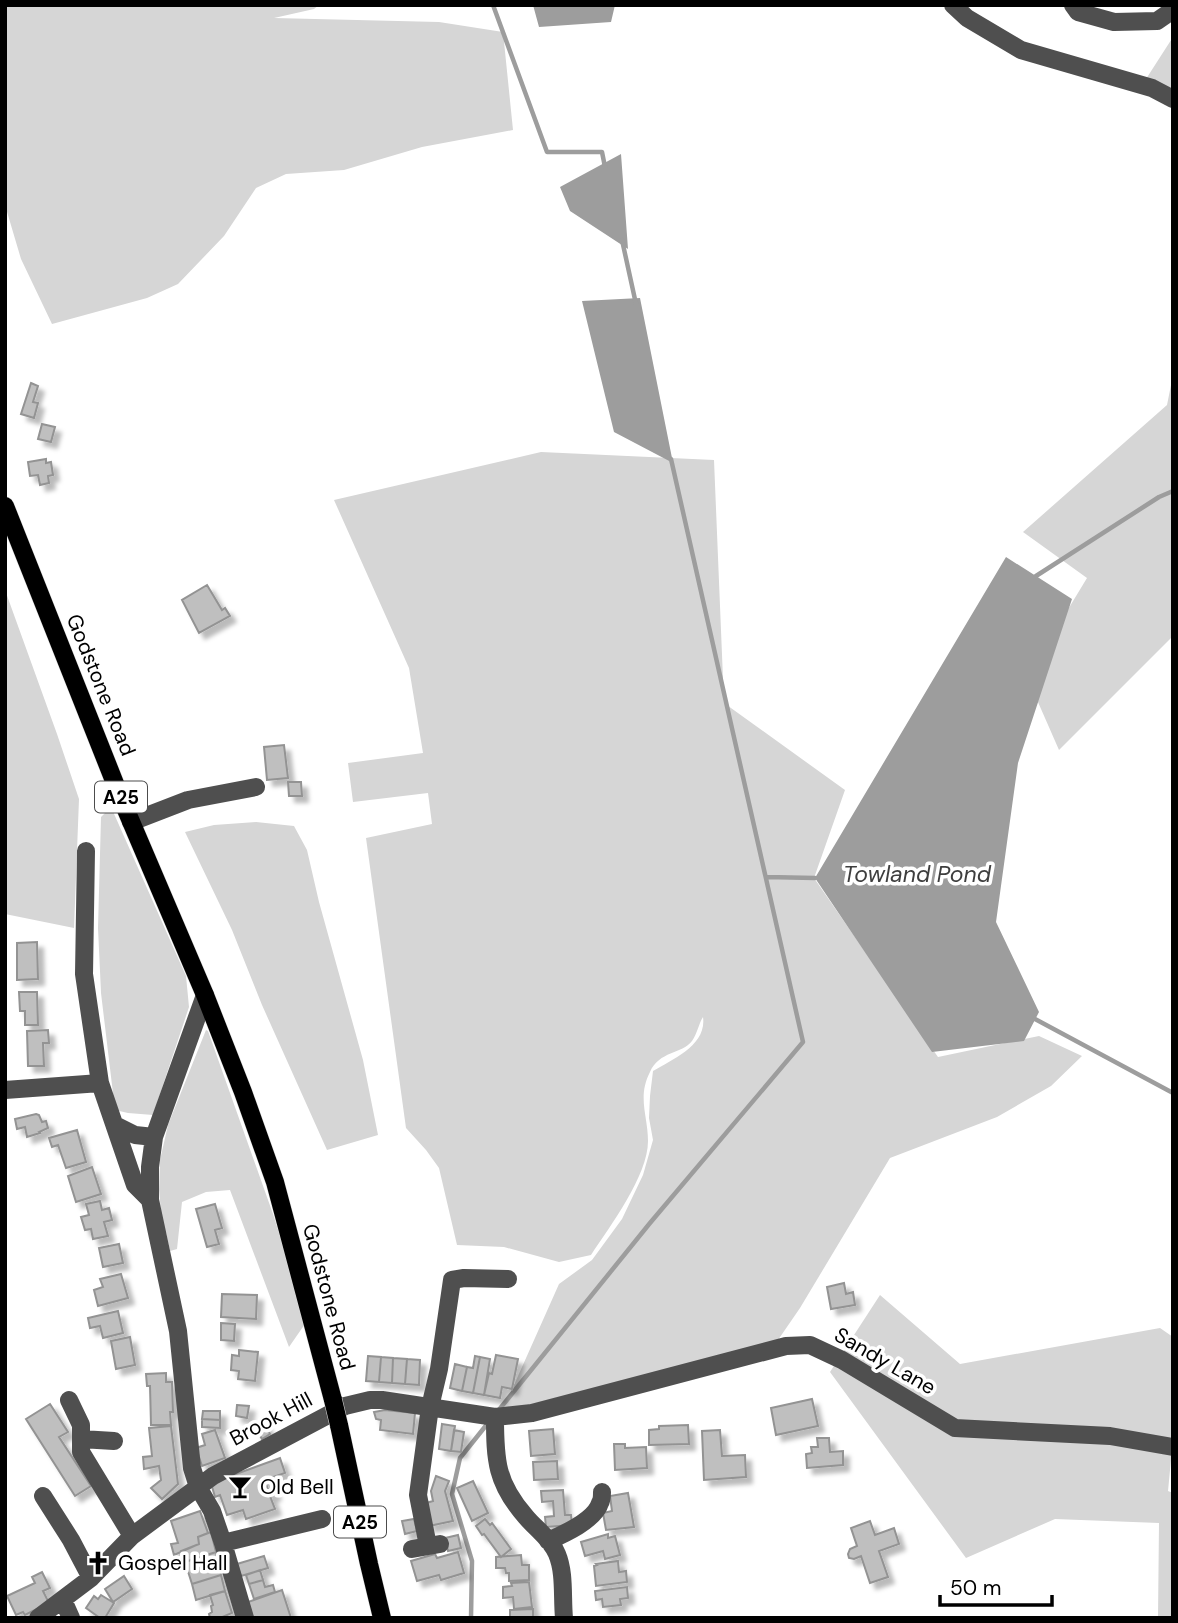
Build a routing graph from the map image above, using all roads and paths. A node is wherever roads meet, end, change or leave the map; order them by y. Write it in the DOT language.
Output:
graph roads {
  1 [pos="953,5"];
  2 [pos="1073,5"];
  3 [pos="1173,9"];
  4 [pos="1173,99"];
  5 [pos="5,506"];
  6 [pos="256,787"];
  7 [pos="131,822"];
  8 [pos="86,851"];
  9 [pos="205,995"];
  10 [pos="100,1083"];
  11 [pos="5,1090"];
  12 [pos="115,1125"];
  13 [pos="154,1137"];
  14 [pos="150,1200"];
  15 [pos="508,1279"];
  16 [pos="69,1400"];
  17 [pos="430,1407"];
  18 [pos="489,1416"];
  19 [pos="81,1440"];
  20 [pos="114,1441"];
  21 [pos="1173,1447"];
  22 [pos="198,1487"];
  23 [pos="602,1492"];
  24 [pos="43,1496"];
  25 [pos="321,1519"];
  26 [pos="132,1536"];
  27 [pos="548,1541"];
  28 [pos="223,1543"];
  29 [pos="427,1547"];
  30 [pos="90,1578"];
  31 [pos="68,1613"];
  32 [pos="38,1618"];
  33 [pos="245,1618"];
  34 [pos="383,1618"];
  35 [pos="564,1618"];
  1 -- 4 [label="street"];
  2 -- 3 [label="street"];
  5 -- 7 [label="main road, Godstone Road / A25"];
  6 -- 7 [label="street"];
  7 -- 9 [label="main road, Godstone Road / A25"];
  8 -- 10 [label="street"];
  9 -- 13 [label="street"];
  9 -- 34 [label="main road, Godstone Road / A25, bridge"];
  10 -- 11 [label="street"];
  10 -- 12 [label="street"];
  12 -- 13 [label="street"];
  12 -- 14 [label="street"];
  13 -- 14 [label="street"];
  14 -- 22 [label="street"];
  15 -- 17 [label="street"];
  16 -- 19 [label="street"];
  17 -- 18 [label="street, Brook Hill"];
  17 -- 22 [label="street, Brook Hill"];
  17 -- 29 [label="street"];
  18 -- 21 [label="street, Sandy Lane"];
  18 -- 27 [label="street"];
  19 -- 20 [label="street"];
  19 -- 26 [label="street"];
  22 -- 26 [label="street, Brook Hill"];
  22 -- 28 [label="street"];
  23 -- 27 [label="street"];
  24 -- 30 [label="street"];
  25 -- 28 [label="street"];
  26 -- 30 [label="street, Brook Hill"];
  27 -- 35 [label="street"];
  28 -- 33 [label="street"];
  30 -- 31 [label="street, Brook Hill"];
  31 -- 32 [label="street, Brook Hill"];
}
